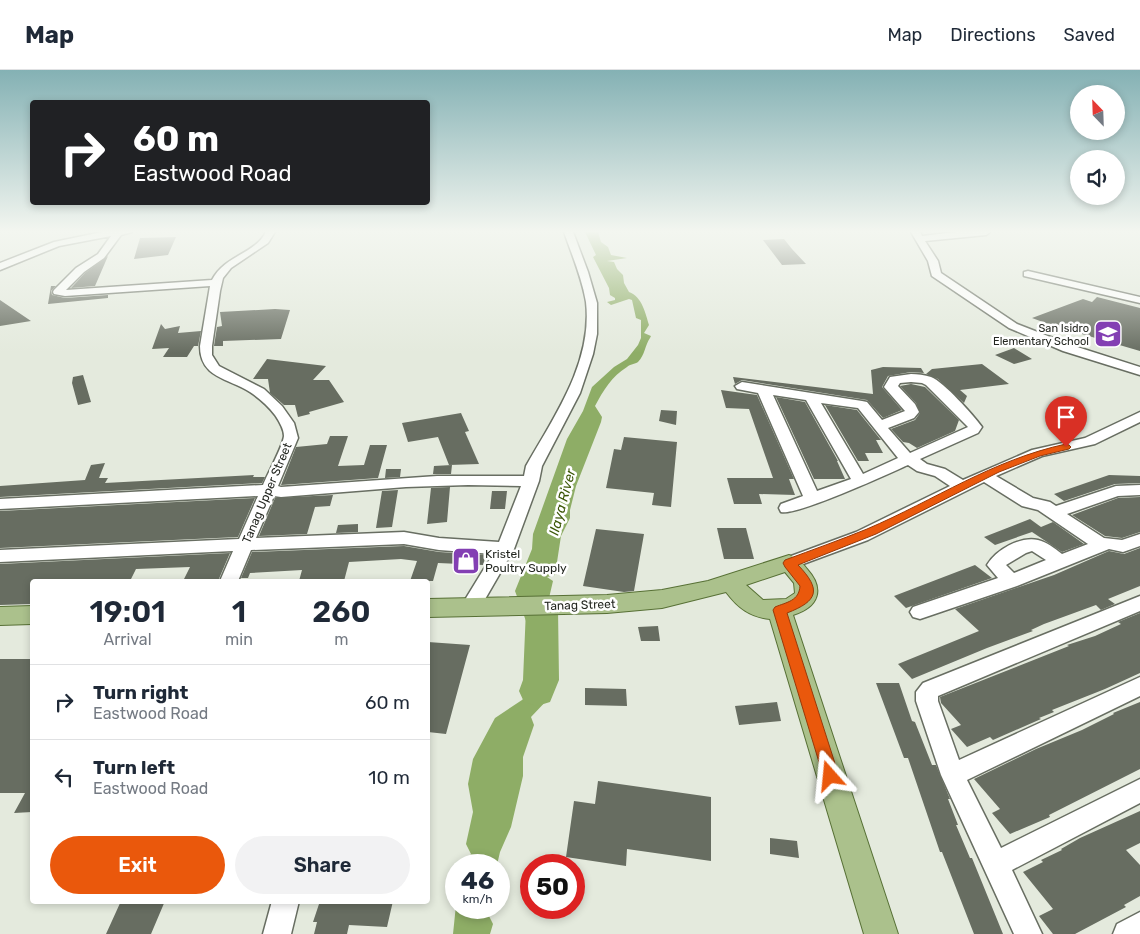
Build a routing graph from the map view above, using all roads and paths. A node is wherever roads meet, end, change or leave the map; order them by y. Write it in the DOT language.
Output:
graph roads {
  1 [pos="78,272"];
  2 [pos="222,272"];
  3 [pos="582,272"];
  4 [pos="936,272"];
  5 [pos="1028,274"];
  6 [pos="214,283"];
  7 [pos="1140,300"];
  8 [pos="1140,371"];
  9 [pos="742,386"];
  10 [pos="764,390"];
  11 [pos="811,397"];
  12 [pos="1140,416"];
  13 [pos="880,426"];
  14 [pos="916,463"];
  15 [pos="989,472"];
  16 [pos="530,481"];
  17 [pos="860,481"];
  18 [pos="955,488"];
  19 [pos="268,490"];
  20 [pos="1140,490"];
  21 [pos="812,499"];
  22 [pos="0,504"];
  23 [pos="787,508"];
  24 [pos="1049,509"];
  25 [pos="1140,531"];
  26 [pos="1140,540"];
  27 [pos="1105,544"];
  28 [pos="245,545"];
  29 [pos="505,549"];
  30 [pos="0,556"];
  31 [pos="1060,562"];
  32 [pos="789,563"];
  33 [pos="230,579"];
  34 [pos="1011,581"];
  35 [pos="731,582"];
  36 [pos="1140,603"];
  37 [pos="481,607"];
  38 [pos="430,608"];
  39 [pos="780,610"];
  40 [pos="920,612"];
  41 [pos="30,615"];
  42 [pos="0,616"];
  43 [pos="1140,686"];
  44 [pos="953,775"];
  45 [pos="1140,790"];
  46 [pos="995,864"];
  47 [pos="285,904"];
  48 [pos="1140,926"];
  49 [pos="278,934"];
  50 [pos="881,934"];
  51 [pos="1028,934"];
  52 [pos="1127,934"];
  1 -- 6 [label="street"];
  2 -- 6 [label="street"];
  3 -- 16 [label="street"];
  4 -- 8 [label="street"];
  5 -- 7 [label="street"];
  6 -- 19 [label="street, Tanag Upper Street"];
  9 -- 10 [label="street"];
  10 -- 11 [label="street"];
  10 -- 21 [label="street"];
  11 -- 13 [label="street"];
  11 -- 17 [label="street"];
  12 -- 15 [label="street"];
  13 -- 14 [label="street"];
  13 -- 14 [label="street"];
  14 -- 17 [label="street"];
  14 -- 18 [label="street"];
  15 -- 18 [label="street"];
  15 -- 24 [label="street"];
  16 -- 19 [label="street"];
  16 -- 29 [label="street"];
  17 -- 21 [label="street"];
  18 -- 32 [label="street"];
  19 -- 22 [label="street"];
  19 -- 28 [label="street, Tanag Upper Street"];
  20 -- 24 [label="street"];
  21 -- 23 [label="street"];
  24 -- 27 [label="street"];
  25 -- 27 [label="street"];
  26 -- 27 [label="street"];
  27 -- 31 [label="street"];
  28 -- 29 [label="street"];
  28 -- 30 [label="street"];
  28 -- 33 [label="street, Tanag Upper Street"];
  29 -- 37 [label="street"];
  31 -- 34 [label="street"];
  31 -- 34 [label="street"];
  32 -- 35 [label="main road, Tanag Street"];
  32 -- 39 [label="main road"];
  34 -- 40 [label="street"];
  35 -- 37 [label="main road, Tanag Street"];
  35 -- 39 [label="main road"];
  36 -- 44 [label="street"];
  37 -- 38 [label="main road, Tanag Street"];
  39 -- 50 [label="main road"];
  41 -- 42 [label="main road"];
  43 -- 44 [label="street"];
  44 -- 46 [label="street"];
  45 -- 46 [label="street"];
  46 -- 51 [label="street"];
  47 -- 49 [label="street"];
  48 -- 52 [label="street"];
}
